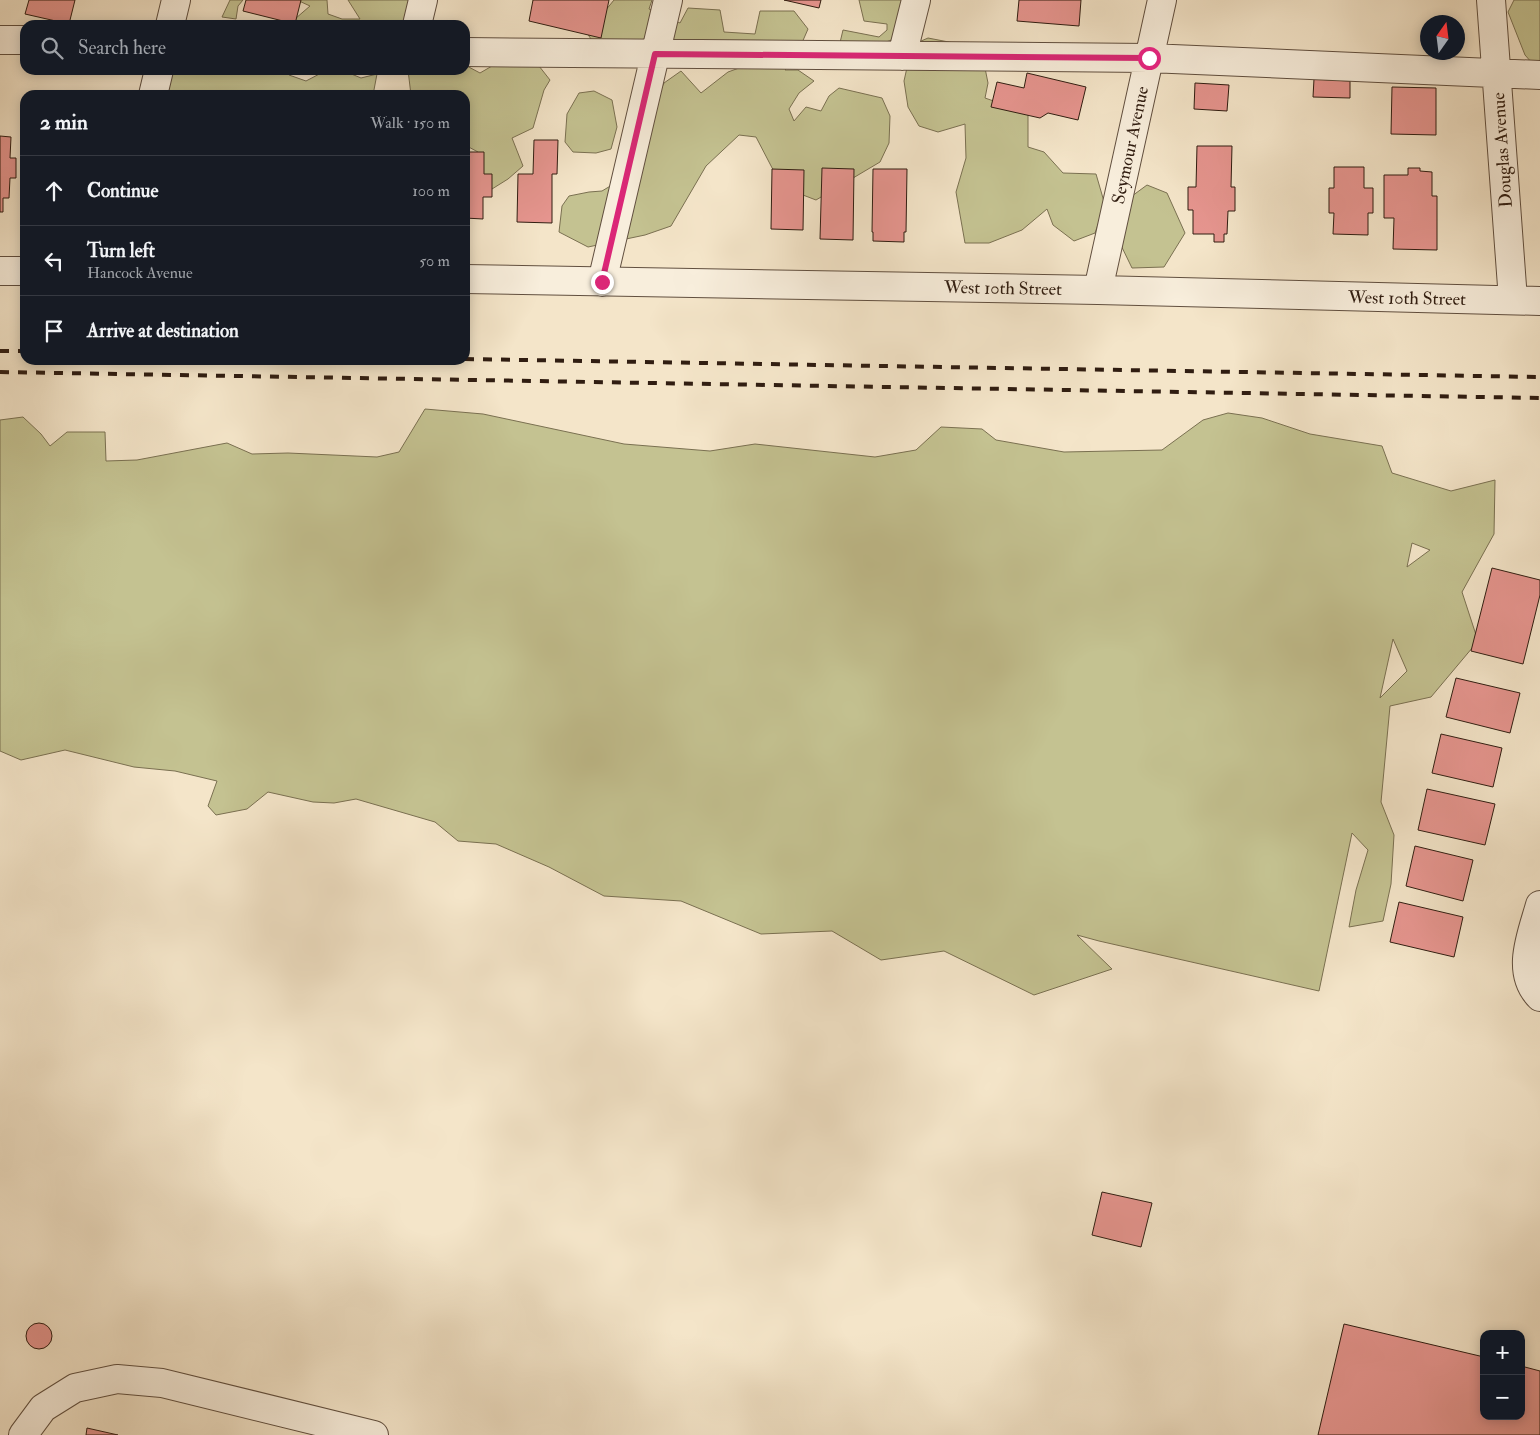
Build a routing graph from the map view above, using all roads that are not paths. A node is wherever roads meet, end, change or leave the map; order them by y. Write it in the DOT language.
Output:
graph roads {
  1 [pos="176,0"];
  2 [pos="423,0"];
  3 [pos="668,0"];
  4 [pos="916,0"];
  5 [pos="1162,0"];
  6 [pos="1491,0"];
  7 [pos="171,20"];
  8 [pos="418,20"];
  9 [pos="0,40"];
  10 [pos="20,40"];
  11 [pos="470,52"];
  12 [pos="655,54"];
  13 [pos="902,56"];
  14 [pos="1149,58"];
  15 [pos="1496,73"];
  16 [pos="158,75"];
  17 [pos="1540,75"];
  18 [pos="154,90"];
  19 [pos="0,271"];
  20 [pos="20,271"];
  21 [pos="470,280"];
  22 [pos="602,282"];
  23 [pos="1098,290"];
  24 [pos="1513,300"];
  25 [pos="1540,301"];
  26 [pos="1540,905"];
  27 [pos="1540,997"];
  28 [pos="23,1435"];
  29 [pos="374,1435"];
  1 -- 7 [label="street"];
  2 -- 8 [label="street"];
  3 -- 12 [label="street"];
  4 -- 13 [label="street"];
  5 -- 14 [label="street, Seymour Avenue"];
  6 -- 15 [label="street, Douglas Avenue"];
  9 -- 10 [label="street"];
  11 -- 12 [label="street"];
  12 -- 13 [label="street"];
  12 -- 22 [label="street"];
  13 -- 14 [label="street"];
  14 -- 15 [label="street"];
  14 -- 23 [label="street, Seymour Avenue"];
  15 -- 17 [label="street"];
  15 -- 24 [label="street, Douglas Avenue"];
  16 -- 18 [label="street"];
  19 -- 20 [label="street"];
  21 -- 22 [label="street, West 10th Street"];
  22 -- 23 [label="street, West 10th Street"];
  23 -- 24 [label="street, West 10th Street"];
  24 -- 25 [label="street, West 10th Street"];
  26 -- 27 [label="street"];
  28 -- 29 [label="street"];
}
